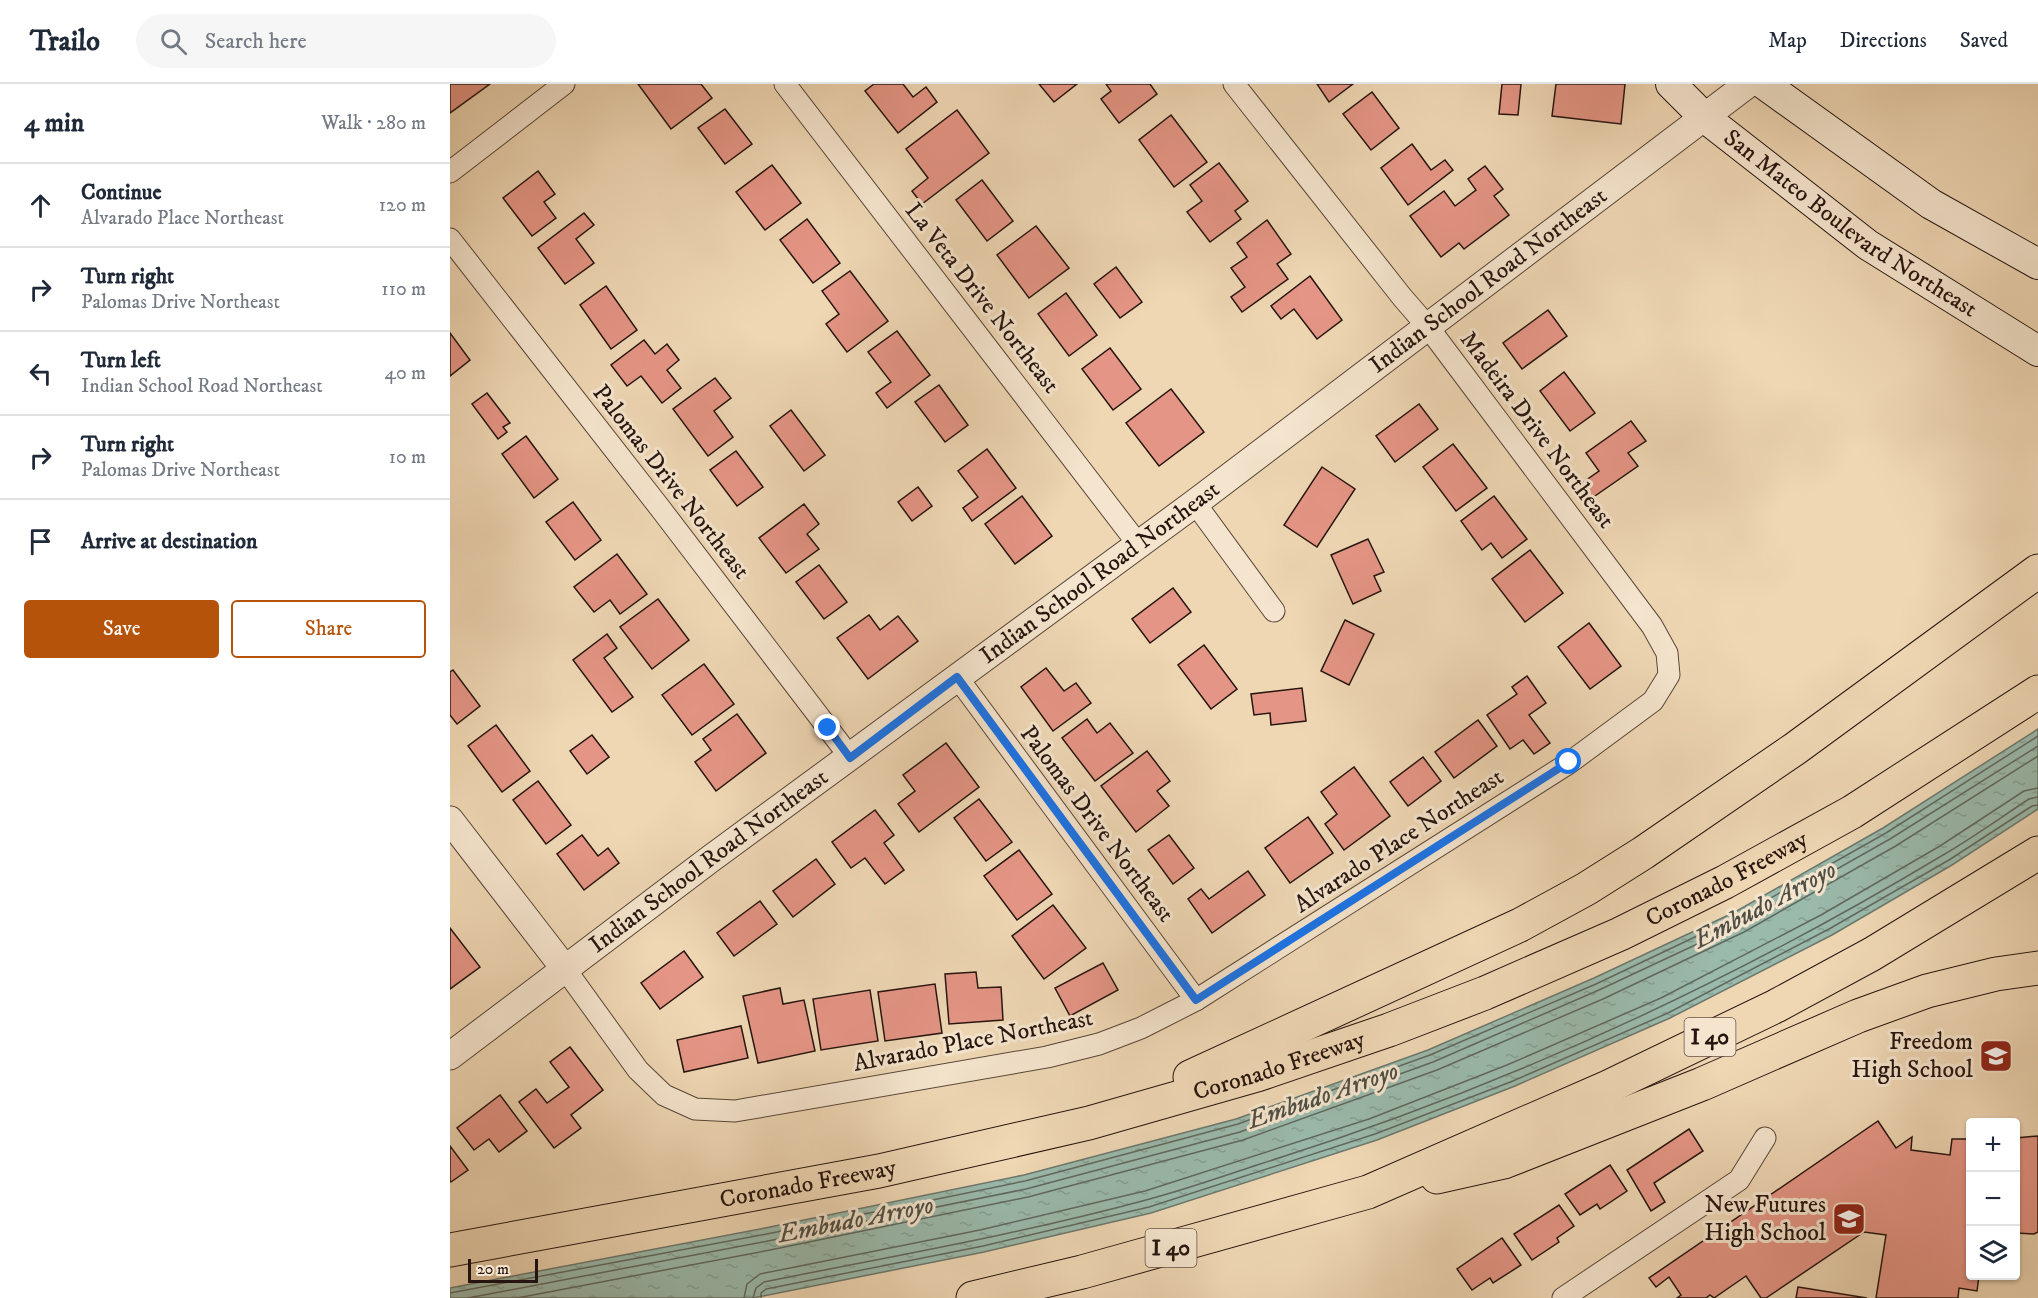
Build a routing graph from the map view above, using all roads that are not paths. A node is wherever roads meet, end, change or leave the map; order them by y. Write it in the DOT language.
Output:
graph roads {
  1 [pos="564,84"];
  2 [pos="785,84"];
  3 [pos="1234,84"];
  4 [pos="1671,84"];
  5 [pos="1748,84"];
  6 [pos="1764,84"];
  7 [pos="1704,117"];
  8 [pos="450,172"];
  9 [pos="450,239"];
  10 [pos="2038,264"];
  11 [pos="1428,327"];
  12 [pos="2038,351"];
  13 [pos="1195,503"];
  14 [pos="1138,544"];
  15 [pos="2038,571"];
  16 [pos="1274,611"];
  17 [pos="1669,675"];
  18 [pos="957,677"];
  19 [pos="2038,692"];
  20 [pos="850,758"];
  21 [pos="450,820"];
  22 [pos="2038,853"];
  23 [pos="2038,968"];
  24 [pos="565,969"];
  25 [pos="1196,1000"];
  26 [pos="450,1056"];
  27 [pos="1089,1123"];
  28 [pos="1765,1138"];
  29 [pos="1368,1192"];
  30 [pos="450,1250"];
  31 [pos="974,1298"];
  32 [pos="1563,1298"];
  1 -- 8 [label="street"];
  2 -- 14 [label="street, La Veta Drive Northeast"];
  3 -- 11 [label="street, Madeira Drive Northeast"];
  4 -- 7 [label="main road, San Mateo Boulevard Northeast"];
  5 -- 7 [label="street, Indian School Road Northeast"];
  6 -- 10 [label="main road"];
  7 -- 11 [label="street, Indian School Road Northeast"];
  7 -- 12 [label="main road, San Mateo Boulevard Northeast"];
  9 -- 20 [label="street, Palomas Drive Northeast"];
  11 -- 13 [label="street, Indian School Road Northeast"];
  11 -- 17 [label="street, Madeira Drive Northeast"];
  13 -- 14 [label="street, Indian School Road Northeast"];
  13 -- 16 [label="street"];
  14 -- 18 [label="street, Indian School Road Northeast"];
  15 -- 27 [label="highway"];
  17 -- 25 [label="street, Alvarado Place Northeast"];
  18 -- 20 [label="street, Indian School Road Northeast"];
  18 -- 25 [label="street, Palomas Drive Northeast"];
  19 -- 27 [label="highway, Coronado Freeway"];
  20 -- 24 [label="street, Indian School Road Northeast"];
  21 -- 24 [label="street"];
  22 -- 29 [label="highway, I 40"];
  23 -- 29 [label="highway"];
  24 -- 25 [label="street, Alvarado Place Northeast"];
  24 -- 26 [label="street, Indian School Road Northeast"];
  27 -- 30 [label="highway, Coronado Freeway"];
  28 -- 32 [label="street"];
  29 -- 31 [label="highway, I 40"];
}
